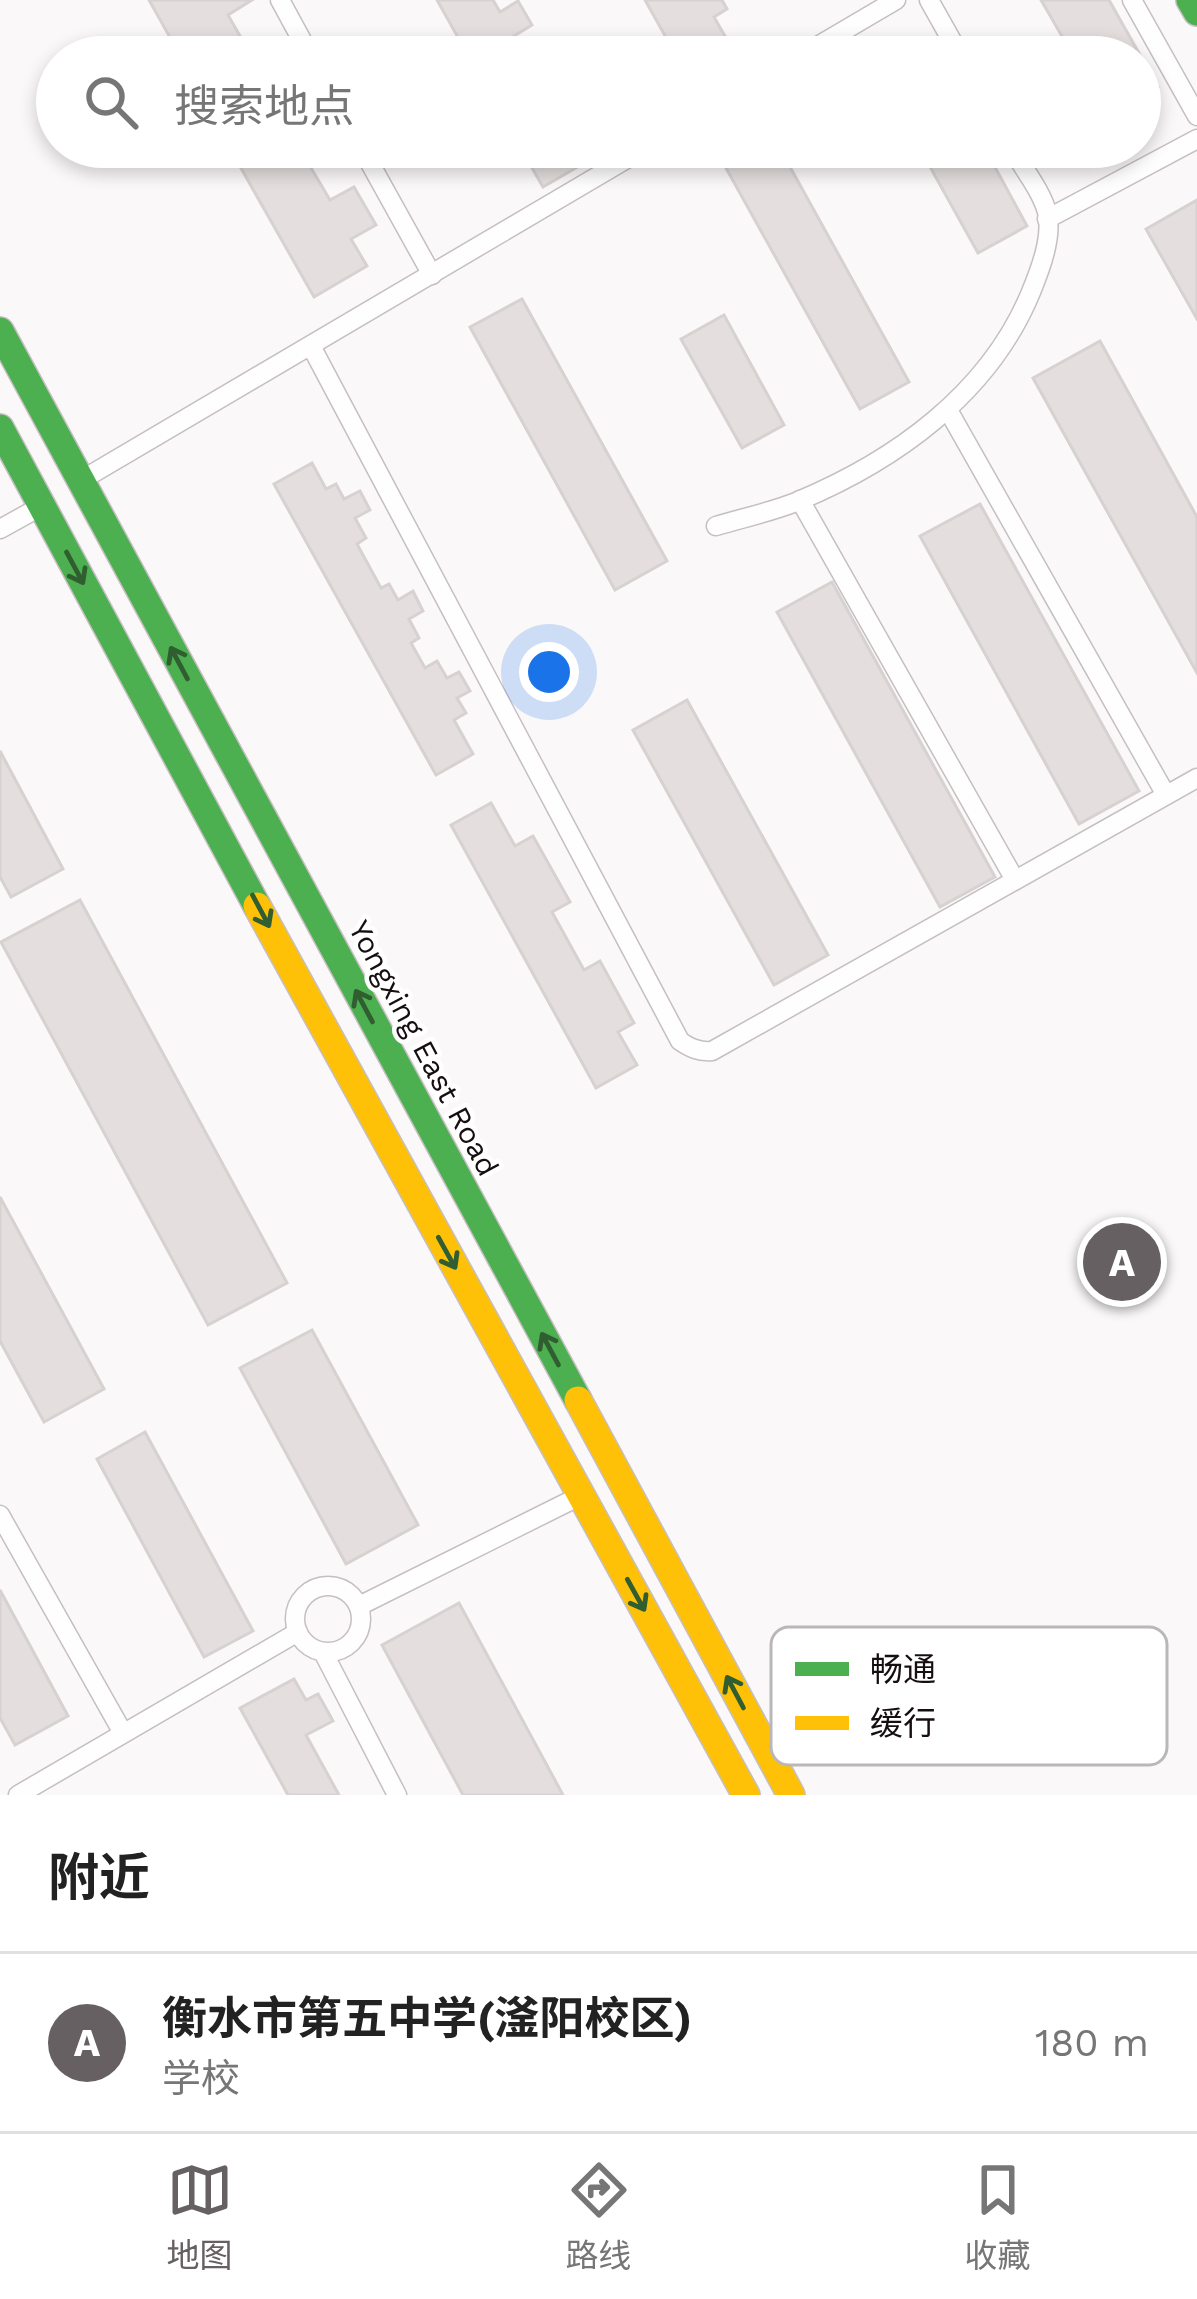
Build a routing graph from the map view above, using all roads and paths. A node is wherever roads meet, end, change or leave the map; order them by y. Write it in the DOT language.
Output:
graph roads {
  1 [pos="280,0"];
  2 [pos="896,0"];
  3 [pos="929,0"];
  4 [pos="1132,0"];
  5 [pos="1190,0"];
  6 [pos="1197,12"];
  7 [pos="300,36"];
  8 [pos="835,36"];
  9 [pos="949,36"];
  10 [pos="1152,36"];
  11 [pos="1161,52"];
  12 [pos="1197,116"];
  13 [pos="1197,139"];
  14 [pos="1161,158"];
  15 [pos="373,168"];
  16 [pos="612,168"];
  17 [pos="1023,168"];
  18 [pos="1143,168"];
  19 [pos="1047,219"];
  20 [pos="432,275"];
  21 [pos="0,332"];
  22 [pos="311,346"];
  23 [pos="948,410"];
  24 [pos="0,428"];
  25 [pos="80,481"];
  26 [pos="800,500"];
  27 [pos="42,506"];
  28 [pos="716,526"];
  29 [pos="0,529"];
  30 [pos="1197,778"];
  31 [pos="1166,796"];
  32 [pos="1015,880"];
  33 [pos="581,1496"];
  34 [pos="0,1515"];
  35 [pos="359,1606"];
  36 [pos="298,1632"];
  37 [pos="323,1652"];
  38 [pos="123,1733"];
  39 [pos="771,1758"];
  40 [pos="775,1765"];
  41 [pos="18,1795"];
  42 [pos="397,1795"];
  43 [pos="746,1795"];
  44 [pos="791,1795"];
  1 -- 7 [label="lane"];
  2 -- 8 [label="lane"];
  3 -- 9 [label="lane"];
  4 -- 10 [label="lane"];
  5 -- 6 [label="street"];
  11 -- 12 [label="lane"];
  13 -- 14 [label="lane"];
  15 -- 20 [label="lane"];
  16 -- 20 [label="lane"];
  17 -- 19 [label="lane"];
  18 -- 19 [label="lane"];
  19 -- 23 [label="lane"];
  20 -- 22 [label="lane"];
  21 -- 25 [label="street, Yongxing East Road"];
  22 -- 25 [label="lane"];
  22 -- 32 [label="lane"];
  23 -- 26 [label="lane"];
  23 -- 31 [label="lane"];
  24 -- 27 [label="street"];
  39 -- 25 [label="street, Yongxing East Road, one-way"];
  26 -- 28 [label="lane"];
  26 -- 32 [label="lane"];
  27 -- 29 [label="lane"];
  27 -- 33 [label="street, one-way"];
  30 -- 31 [label="lane"];
  31 -- 32 [label="lane"];
  33 -- 35 [label="lane"];
  33 -- 43 [label="street, one-way"];
  34 -- 38 [label="lane"];
  35 -- 36 [label="lane"];
  35 -- 37 [label="lane"];
  36 -- 37 [label="lane"];
  36 -- 38 [label="lane"];
  37 -- 42 [label="lane"];
  38 -- 41 [label="lane"];
  44 -- 40 [label="street, Yongxing East Road, one-way"];
}
